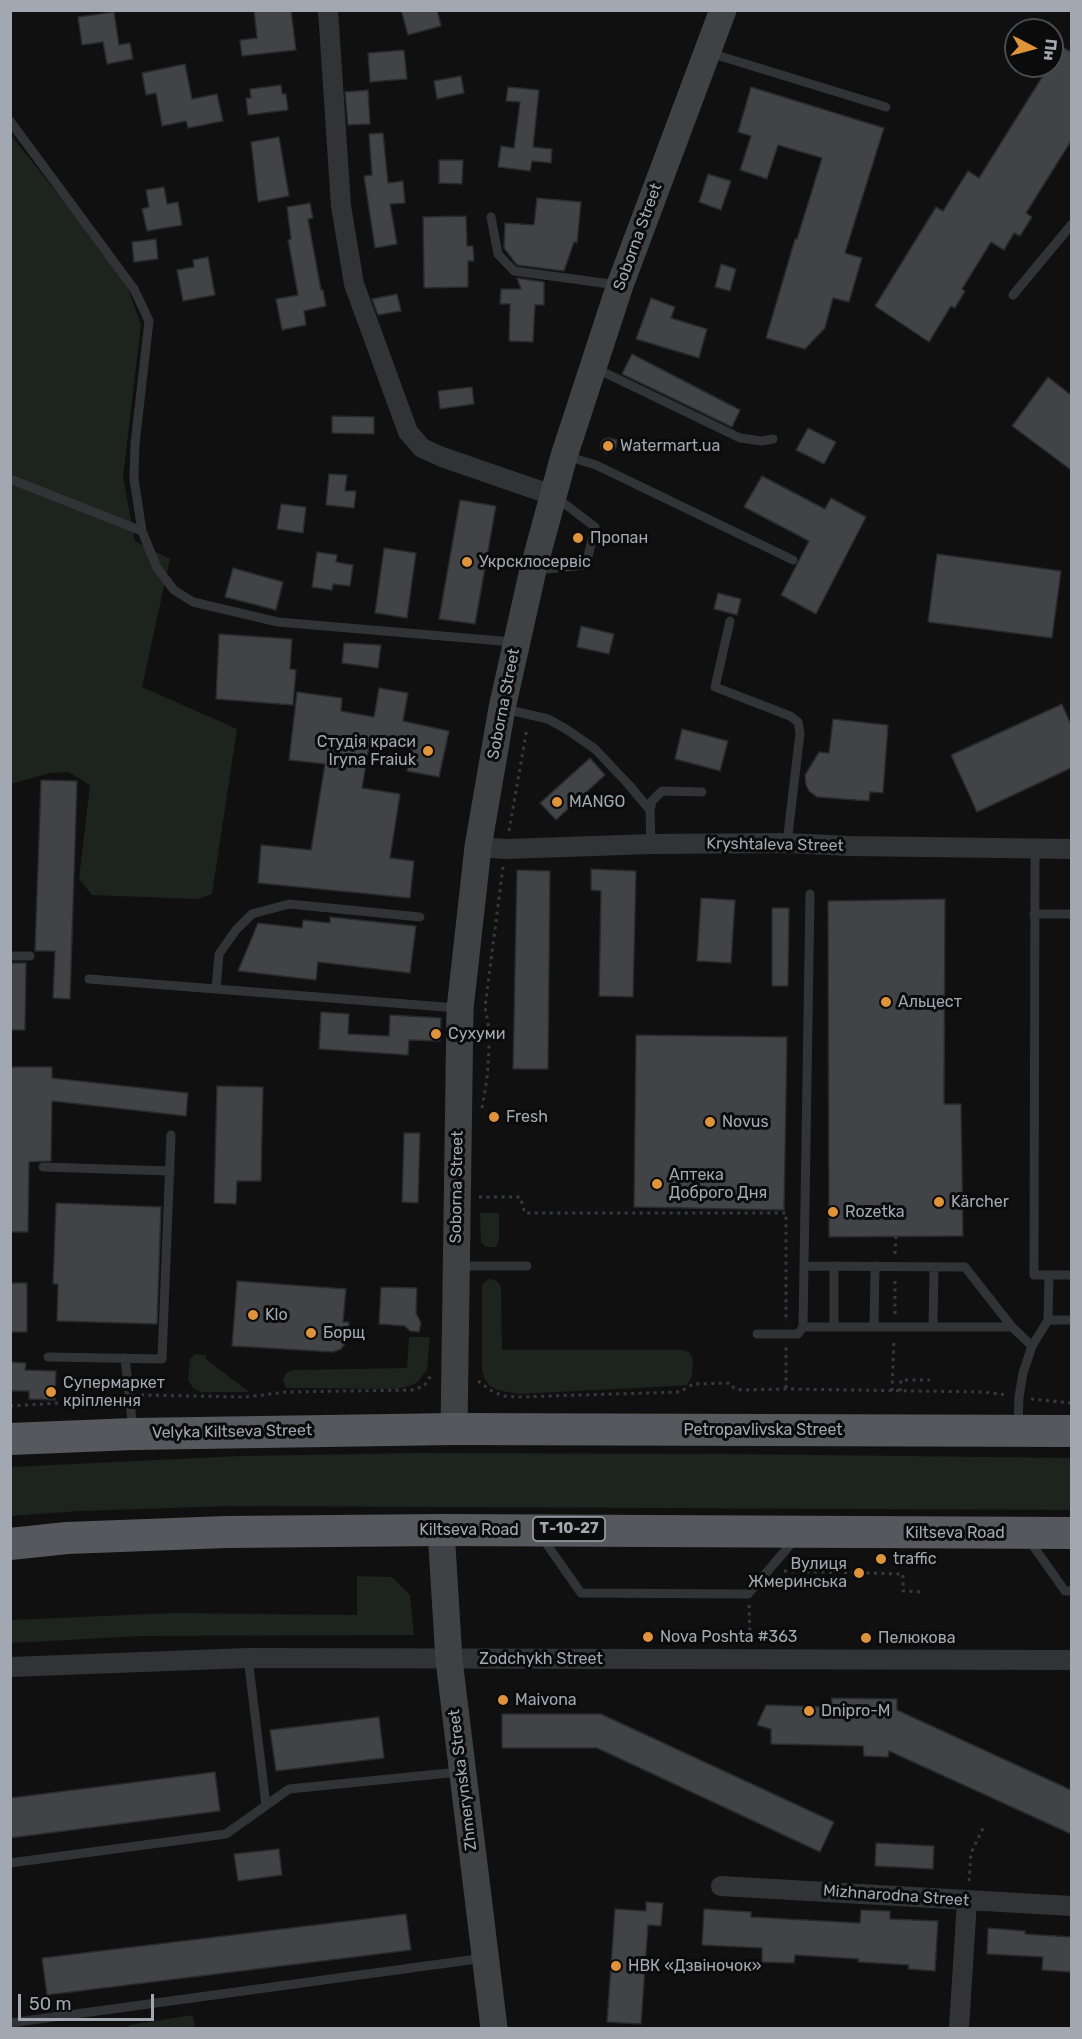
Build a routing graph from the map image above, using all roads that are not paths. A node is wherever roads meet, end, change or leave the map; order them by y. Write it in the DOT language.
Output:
graph roads {
  1 [pos="328,10"];
  2 [pos="723,10"];
  3 [pos="706,51"];
  4 [pos="886,107"];
  5 [pos="10,121"];
  6 [pos="491,217"];
  7 [pos="1071,225"];
  8 [pos="620,285"];
  9 [pos="1013,295"];
  10 [pos="593,367"];
  11 [pos="773,439"];
  12 [pos="564,456"];
  13 [pos="10,479"];
  14 [pos="552,495"];
  15 [pos="142,531"];
  16 [pos="793,560"];
  17 [pos="533,570"];
  18 [pos="729,621"];
  19 [pos="516,642"];
  20 [pos="502,708"];
  21 [pos="702,792"];
  22 [pos="650,810"];
  23 [pos="787,843"];
  24 [pos="651,844"];
  25 [pos="478,847"];
  26 [pos="1035,849"];
  27 [pos="1071,849"];
  28 [pos="810,894"];
  29 [pos="1034,914"];
  30 [pos="1071,914"];
  31 [pos="420,917"];
  32 [pos="10,956"];
  33 [pos="30,956"];
  34 [pos="89,979"];
  35 [pos="216,989"];
  36 [pos="460,1009"];
  37 [pos="171,1135"];
  38 [pos="43,1167"];
  39 [pos="170,1171"];
  40 [pos="456,1266"];
  41 [pos="527,1266"];
  42 [pos="804,1266"];
  43 [pos="834,1266"];
  44 [pos="875,1266"];
  45 [pos="934,1267"];
  46 [pos="1049,1275"];
  47 [pos="1071,1275"];
  48 [pos="1048,1320"];
  49 [pos="1071,1320"];
  50 [pos="804,1327"];
  51 [pos="834,1327"];
  52 [pos="874,1327"];
  53 [pos="933,1327"];
  54 [pos="1012,1327"];
  55 [pos="757,1334"];
  56 [pos="1032,1346"];
  57 [pos="48,1356"];
  58 [pos="125,1358"];
  59 [pos="454,1429"];
  60 [pos="1071,1431"];
  61 [pos="1018,1432"];
  62 [pos="133,1434"];
  63 [pos="14,1436"];
  64 [pos="537,1529"];
  65 [pos="441,1530"];
  66 [pos="801,1532"];
  67 [pos="1024,1533"];
  68 [pos="1071,1533"];
  69 [pos="10,1544"];
  70 [pos="1071,1591"];
  71 [pos="248,1658"];
  72 [pos="449,1660"];
  73 [pos="1071,1660"];
  74 [pos="10,1667"];
  75 [pos="462,1772"];
  76 [pos="266,1805"];
  77 [pos="10,1863"];
  78 [pos="721,1886"];
  79 [pos="967,1901"];
  80 [pos="1071,1906"];
  81 [pos="485,1958"];
  82 [pos="10,2023"];
  83 [pos="494,2028"];
  84 [pos="958,2028"];
  1 -- 14 [label="street"];
  2 -- 3 [label="main road, Soborna Street"];
  3 -- 4 [label="lane"];
  3 -- 8 [label="main road, Soborna Street"];
  5 -- 15 [label="lane"];
  6 -- 8 [label="lane"];
  7 -- 9 [label="lane"];
  8 -- 10 [label="main road, Soborna Street"];
  10 -- 11 [label="lane"];
  10 -- 12 [label="main road, Soborna Street"];
  12 -- 14 [label="main road, Soborna Street"];
  12 -- 16 [label="lane"];
  13 -- 15 [label="lane"];
  14 -- 17 [label="main road, Soborna Street"];
  14 -- 17 [label="lane"];
  15 -- 19 [label="lane"];
  17 -- 19 [label="main road, Soborna Street"];
  18 -- 23 [label="lane"];
  19 -- 20 [label="main road, Soborna Street"];
  20 -- 22 [label="lane"];
  20 -- 25 [label="main road, Soborna Street"];
  21 -- 22 [label="lane"];
  22 -- 24 [label="lane"];
  23 -- 24 [label="street, Kryshtaleva Street"];
  23 -- 26 [label="street, Kryshtaleva Street"];
  24 -- 25 [label="street, Kryshtaleva Street"];
  25 -- 36 [label="main road, Soborna Street"];
  26 -- 27 [label="street, Kryshtaleva Street"];
  26 -- 29 [label="lane"];
  28 -- 42 [label="lane"];
  29 -- 30 [label="lane"];
  29 -- 46 [label="lane"];
  31 -- 35 [label="lane"];
  32 -- 33 [label="lane"];
  34 -- 35 [label="lane"];
  35 -- 36 [label="lane"];
  36 -- 40 [label="main road, Soborna Street"];
  37 -- 39 [label="lane"];
  38 -- 39 [label="lane"];
  39 -- 58 [label="lane"];
  40 -- 41 [label="lane"];
  40 -- 59 [label="main road, Soborna Street"];
  42 -- 43 [label="lane"];
  42 -- 50 [label="lane"];
  43 -- 44 [label="lane"];
  43 -- 51 [label="lane"];
  44 -- 45 [label="lane"];
  44 -- 52 [label="lane"];
  45 -- 53 [label="lane"];
  45 -- 54 [label="lane"];
  46 -- 47 [label="lane"];
  46 -- 48 [label="lane"];
  48 -- 49 [label="lane"];
  48 -- 56 [label="lane"];
  50 -- 51 [label="lane"];
  50 -- 55 [label="lane"];
  51 -- 52 [label="lane"];
  52 -- 53 [label="lane"];
  53 -- 54 [label="lane"];
  54 -- 56 [label="lane"];
  56 -- 61 [label="lane"];
  57 -- 58 [label="lane"];
  58 -- 62 [label="lane"];
  59 -- 61 [label="highway, Petropavlivska Street"];
  59 -- 62 [label="highway, Velyka Kiltseva Street"];
  60 -- 61 [label="highway, Petropavlivska Street"];
  62 -- 63 [label="highway, Velyka Kiltseva Street"];
  64 -- 65 [label="highway, Kiltseva Road / Т-10-27"];
  64 -- 66 [label="highway, Kiltseva Road / Т-10-27"];
  64 -- 66 [label="lane"];
  65 -- 69 [label="highway, Kiltseva Road / Т-10-27"];
  65 -- 72 [label="main road, Zhmerynska Street"];
  66 -- 67 [label="highway, Kiltseva Road / Т-10-27"];
  67 -- 68 [label="highway, Kiltseva Road / Т-10-27"];
  67 -- 70 [label="lane"];
  71 -- 72 [label="street, Zodchykh Street"];
  71 -- 74 [label="street, Zodchykh Street"];
  71 -- 76 [label="lane"];
  72 -- 73 [label="street, Zodchykh Street"];
  72 -- 75 [label="main road, Zhmerynska Street"];
  75 -- 76 [label="lane"];
  75 -- 81 [label="main road, Zhmerynska Street"];
  76 -- 77 [label="lane"];
  78 -- 79 [label="street, Mizhnarodna Street"];
  79 -- 80 [label="street, Mizhnarodna Street"];
  79 -- 84 [label="street"];
  81 -- 82 [label="lane"];
  81 -- 83 [label="main road, Zhmerynska Street"];
}
